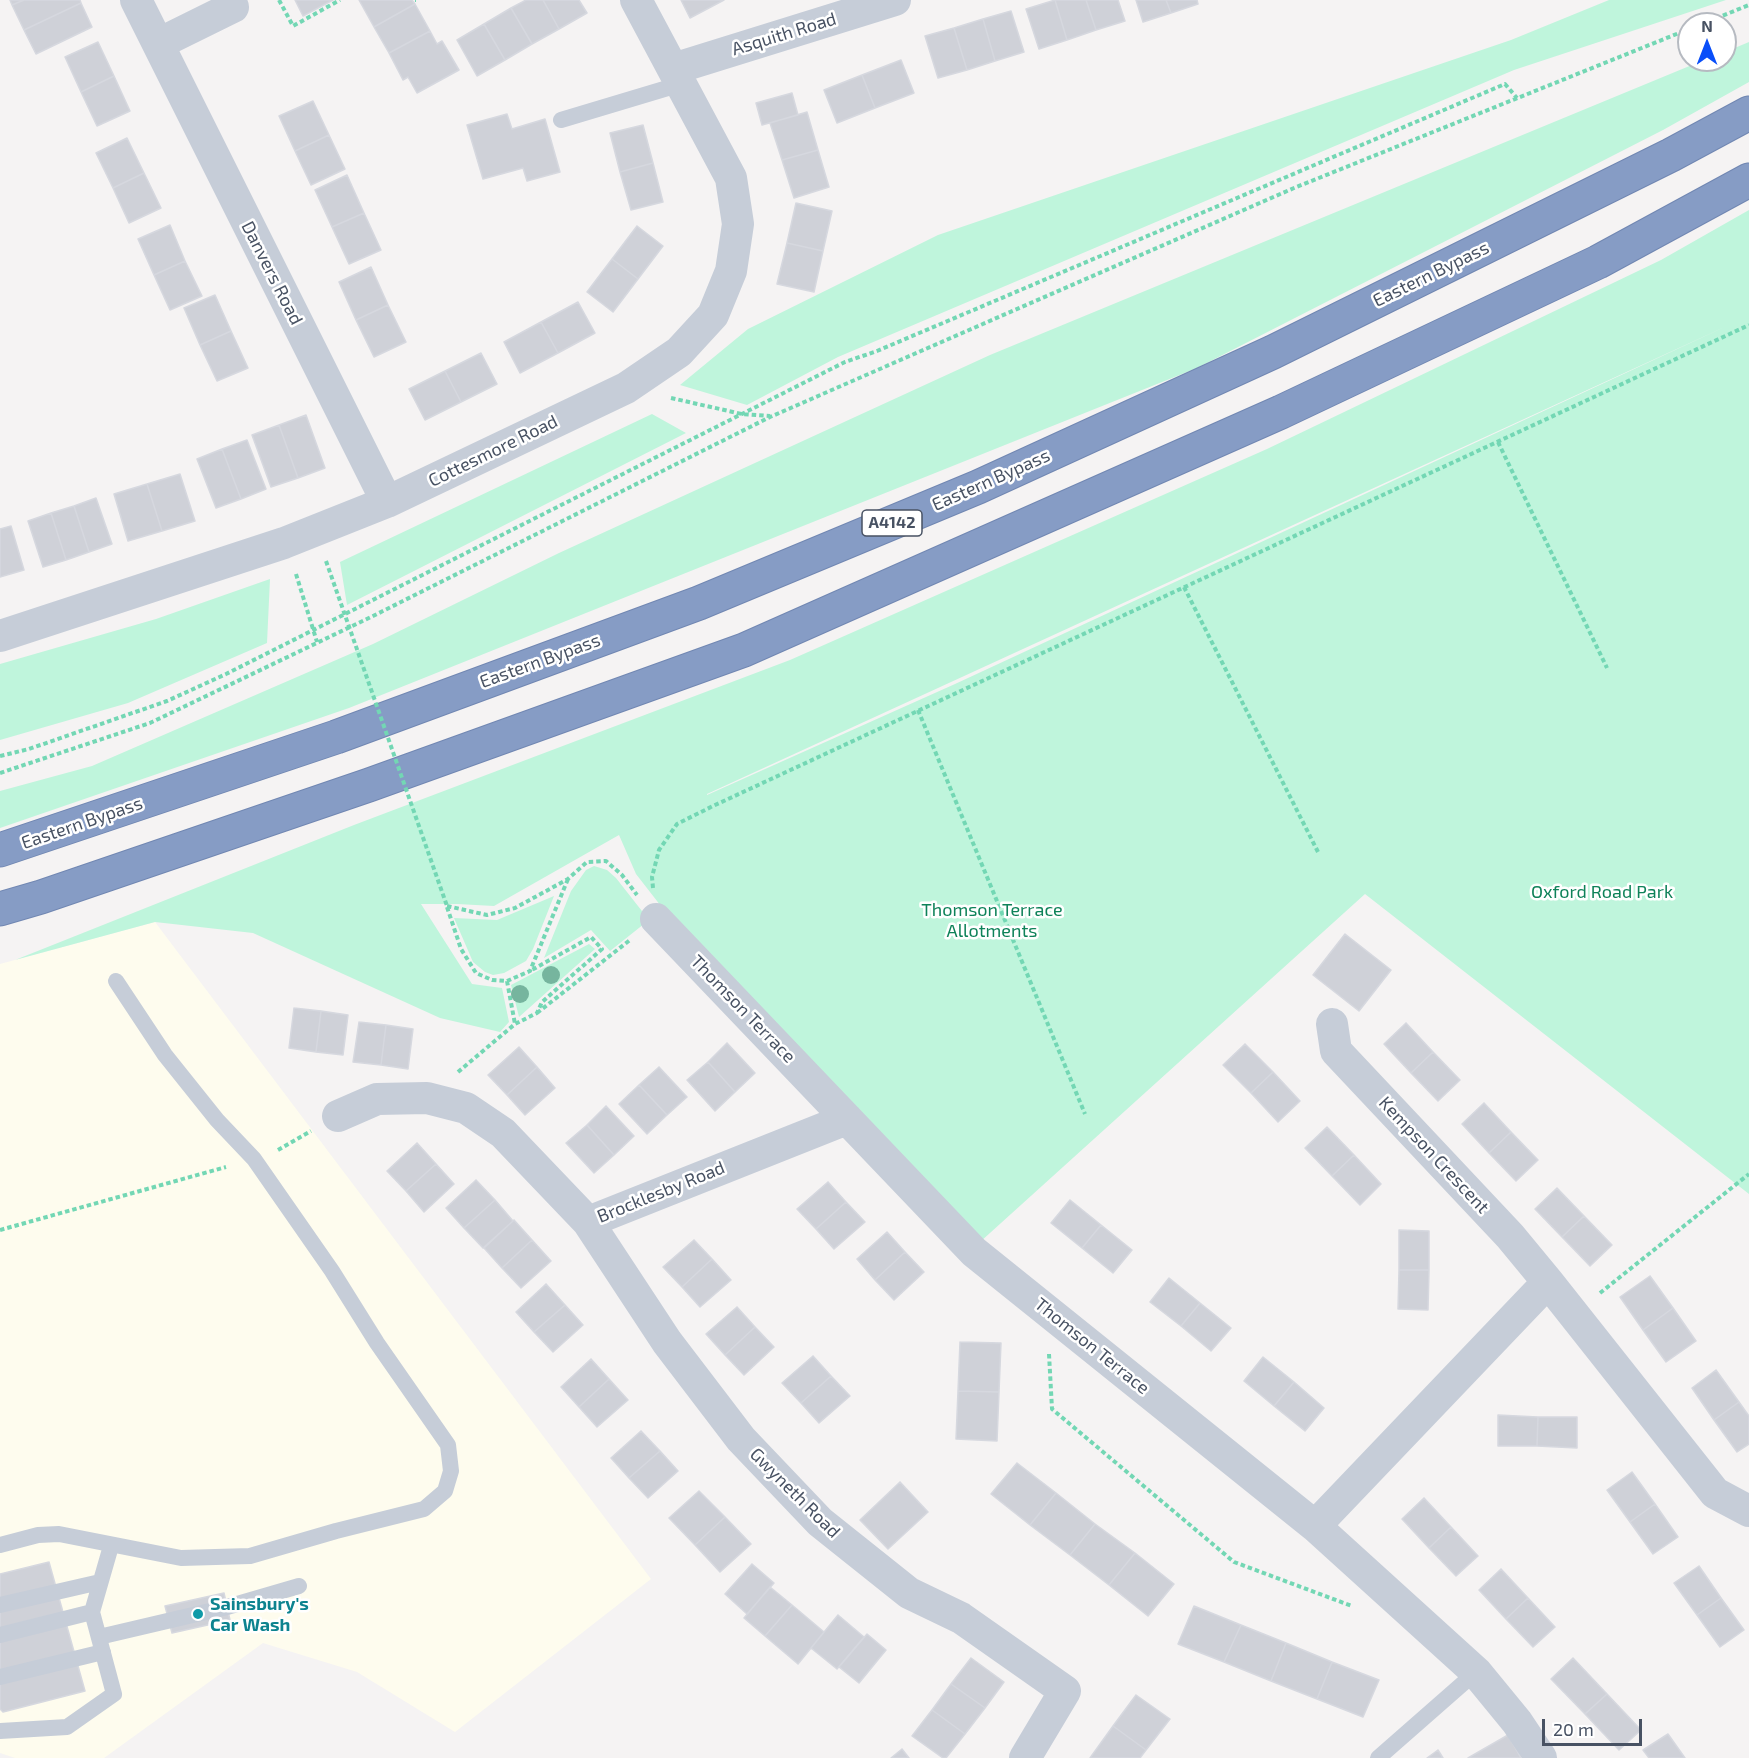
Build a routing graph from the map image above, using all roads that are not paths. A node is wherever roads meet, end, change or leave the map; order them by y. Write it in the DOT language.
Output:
graph roads {
  1 [pos="136,0"];
  2 [pos="636,0"];
  3 [pos="895,0"];
  4 [pos="233,7"];
  5 [pos="158,44"];
  6 [pos="677,76"];
  7 [pos="1749,112"];
  8 [pos="561,120"];
  9 [pos="1749,180"];
  10 [pos="387,502"];
  11 [pos="0,636"];
  12 [pos="0,850"];
  13 [pos="0,909"];
  14 [pos="657,919"];
  15 [pos="116,981"];
  16 [pos="1332,1024"];
  17 [pos="338,1116"];
  18 [pos="848,1119"];
  19 [pos="588,1222"];
  20 [pos="1548,1282"];
  21 [pos="1749,1511"];
  22 [pos="1315,1526"];
  23 [pos="0,1545"];
  24 [pos="111,1545"];
  25 [pos="100,1582"];
  26 [pos="299,1586"];
  27 [pos="0,1605"];
  28 [pos="92,1612"];
  29 [pos="0,1635"];
  30 [pos="101,1644"];
  31 [pos="1476,1672"];
  32 [pos="0,1677"];
  33 [pos="0,1731"];
  34 [pos="1025,1758"];
  35 [pos="1378,1758"];
  36 [pos="1540,1758"];
  1 -- 5 [label="street, Danvers Road"];
  2 -- 6 [label="street, Cottesmore Road"];
  3 -- 6 [label="street, Asquith Road"];
  4 -- 5 [label="street"];
  5 -- 10 [label="street, Danvers Road"];
  6 -- 8 [label="lane"];
  6 -- 10 [label="street, Cottesmore Road"];
  7 -- 12 [label="highway, Eastern Bypass / A4142"];
  9 -- 13 [label="highway"];
  10 -- 11 [label="street, Cottesmore Road"];
  14 -- 18 [label="street, Thomson Terrace"];
  15 -- 24 [label="lane"];
  16 -- 20 [label="street, Kempson Crescent"];
  17 -- 19 [label="street, Brocklesby Road"];
  18 -- 19 [label="street, Brocklesby Road"];
  18 -- 22 [label="street, Thomson Terrace"];
  19 -- 34 [label="street, Gwyneth Road"];
  20 -- 21 [label="street, Kempson Crescent"];
  20 -- 22 [label="street"];
  22 -- 31 [label="street, Thomson Terrace"];
  23 -- 24 [label="lane"];
  24 -- 25 [label="lane"];
  25 -- 27 [label="lane"];
  25 -- 28 [label="lane"];
  26 -- 30 [label="lane"];
  28 -- 29 [label="lane"];
  28 -- 30 [label="lane"];
  30 -- 32 [label="lane"];
  30 -- 33 [label="lane"];
  31 -- 35 [label="lane"];
  31 -- 36 [label="street, Thomson Terrace"];
}
